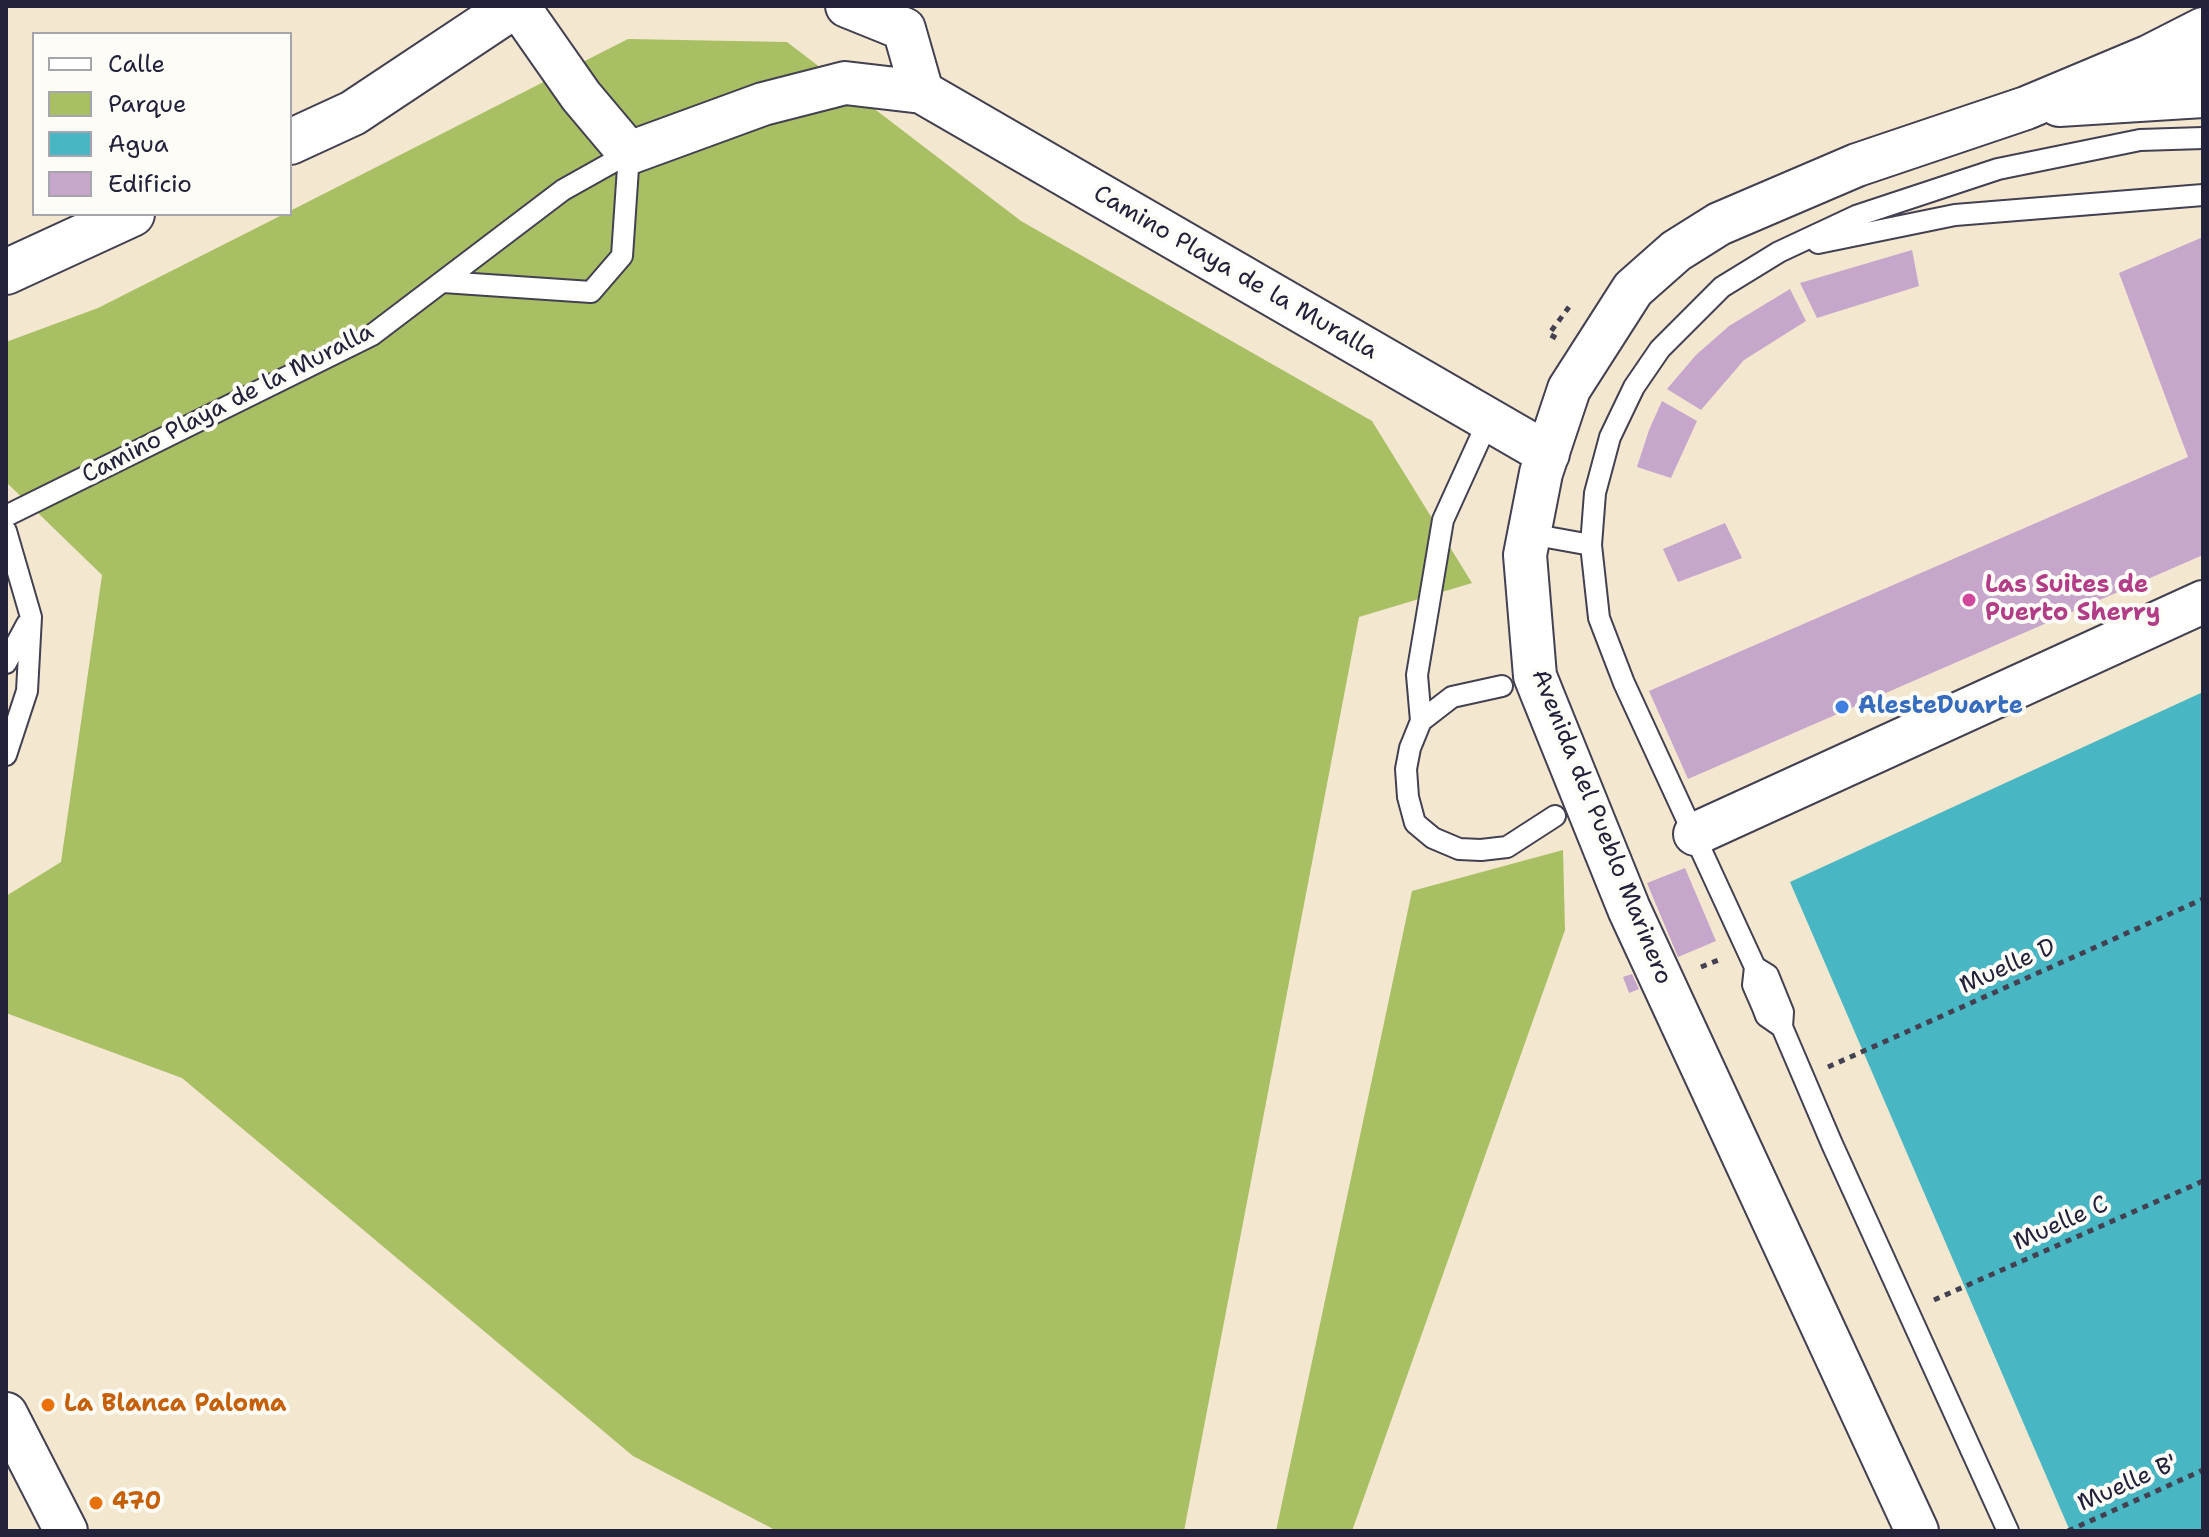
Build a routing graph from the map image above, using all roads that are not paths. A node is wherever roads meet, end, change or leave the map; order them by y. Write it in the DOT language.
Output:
graph roads {
  1 [pos="516,6"];
  2 [pos="847,6"];
  3 [pos="2203,29"];
  4 [pos="2203,66"];
  5 [pos="922,92"];
  6 [pos="2203,96"];
  7 [pos="2091,103"];
  8 [pos="2026,108"];
  9 [pos="2203,138"];
  10 [pos="292,141"];
  11 [pos="629,153"];
  12 [pos="2203,195"];
  13 [pos="128,216"];
  14 [pos="1779,252"];
  15 [pos="6,272"];
  16 [pos="443,282"];
  17 [pos="1489,419"];
  18 [pos="1548,454"];
  19 [pos="6,516"];
  20 [pos="6,531"];
  21 [pos="1530,534"];
  22 [pos="1591,545"];
  23 [pos="2203,602"];
  24 [pos="31,617"];
  25 [pos="6,663"];
  26 [pos="1502,686"];
  27 [pos="1421,721"];
  28 [pos="6,755"];
  29 [pos="1555,816"];
  30 [pos="1695,834"];
  31 [pos="6,1414"];
  32 [pos="66,1531"];
  33 [pos="1917,1531"];
  34 [pos="2008,1531"];
  1 -- 10 [label="street"];
  1 -- 11 [label="street"];
  2 -- 5 [label="street"];
  3 -- 8 [label="street, Avenida del Pueblo Marinero"];
  4 -- 7 [label="street, Avenida del Pueblo Marinero"];
  5 -- 11 [label="street, Camino Playa de la Muralla"];
  5 -- 17 [label="street, Camino Playa de la Muralla"];
  6 -- 7 [label="street, Avenida del Pueblo Marinero"];
  7 -- 8 [label="street, Avenida del Pueblo Marinero"];
  8 -- 18 [label="street, Avenida del Pueblo Marinero"];
  9 -- 14 [label="lane"];
  11 -- 16 [label="lane, Camino Playa de la Muralla"];
  11 -- 16 [label="lane"];
  12 -- 14 [label="lane"];
  13 -- 15 [label="street"];
  14 -- 22 [label="lane"];
  16 -- 19 [label="lane, Camino Playa de la Muralla"];
  17 -- 18 [label="street, Camino Playa de la Muralla"];
  17 -- 27 [label="lane"];
  18 -- 21 [label="street, Avenida del Pueblo Marinero"];
  20 -- 24 [label="lane"];
  21 -- 22 [label="lane"];
  21 -- 33 [label="street, Avenida del Pueblo Marinero"];
  22 -- 30 [label="lane"];
  23 -- 30 [label="street"];
  24 -- 25 [label="lane"];
  24 -- 28 [label="lane"];
  26 -- 27 [label="lane"];
  27 -- 29 [label="lane"];
  30 -- 34 [label="lane"];
  31 -- 32 [label="street"];
}
